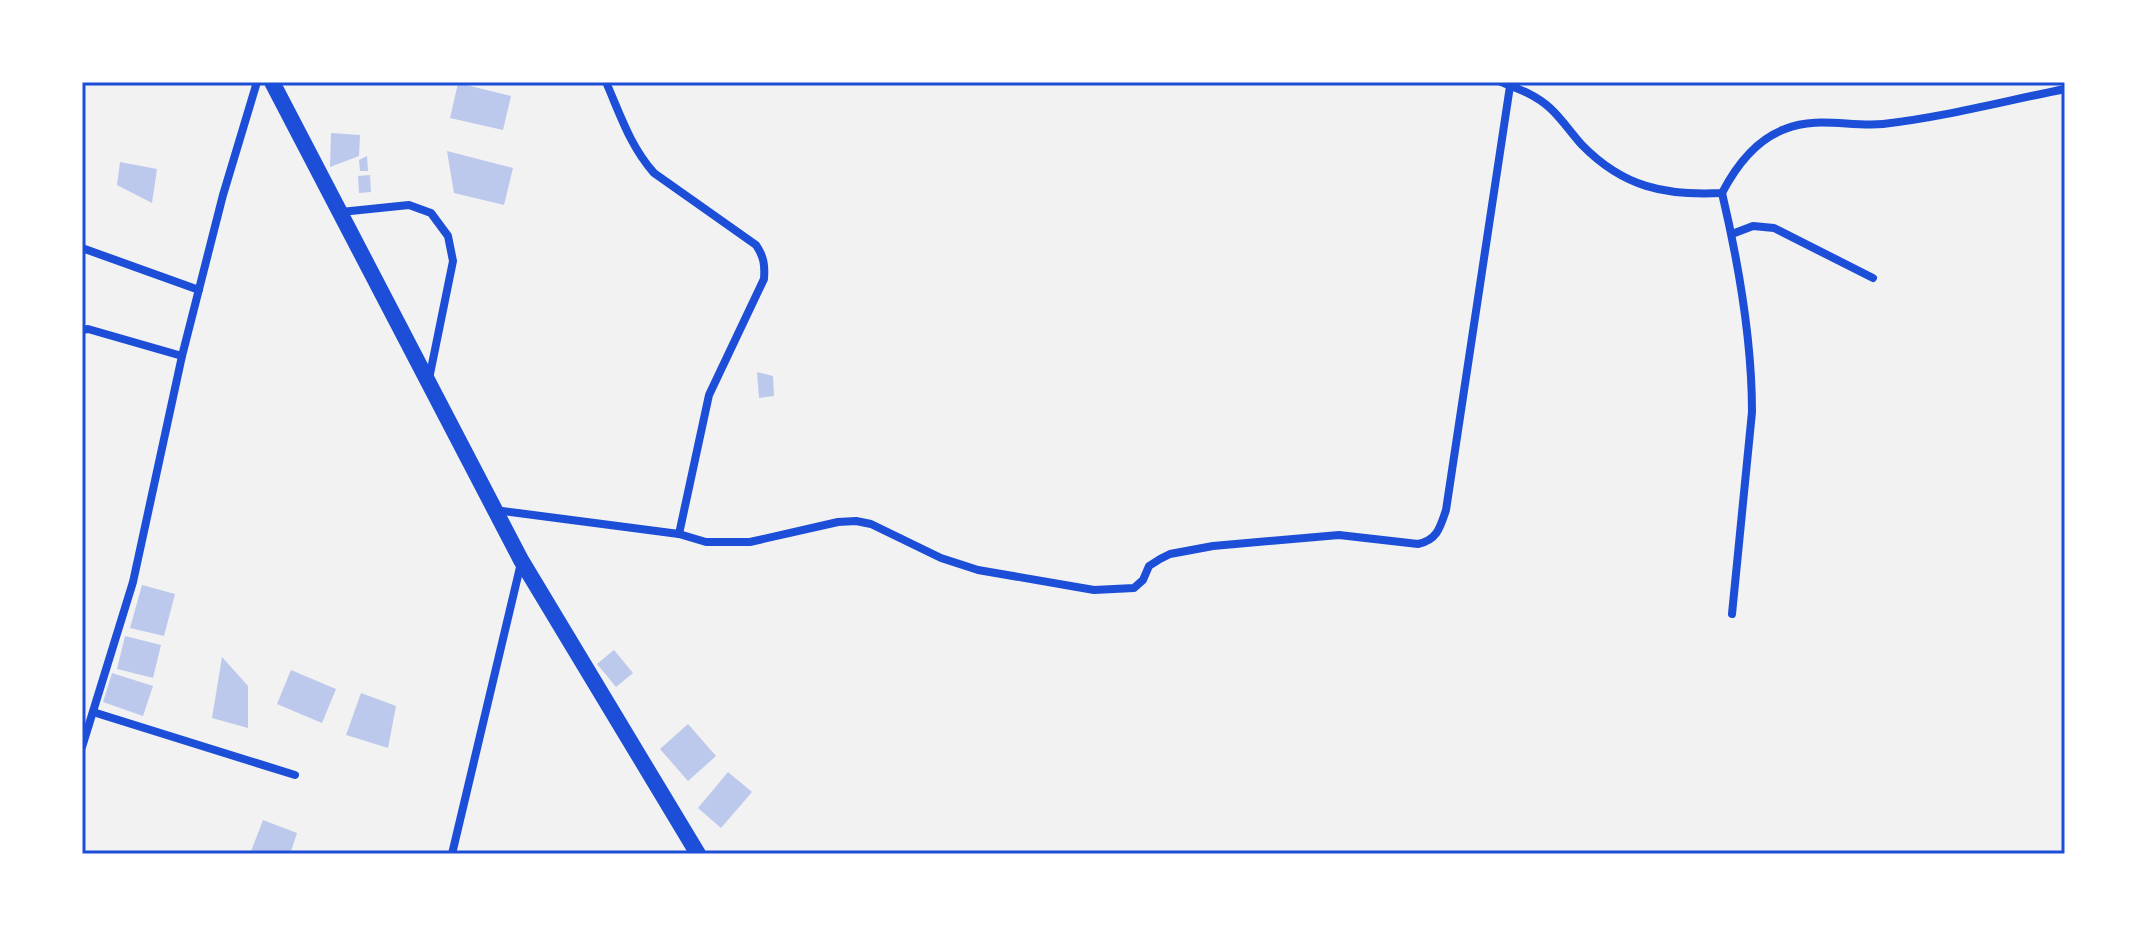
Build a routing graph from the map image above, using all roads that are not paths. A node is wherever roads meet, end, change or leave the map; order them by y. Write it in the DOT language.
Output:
graph roads {
  1 [pos="257,82"];
  2 [pos="272,82"];
  3 [pos="606,82"];
  4 [pos="1506,84"];
  5 [pos="2065,89"];
  6 [pos="1722,193"];
  7 [pos="341,212"];
  8 [pos="1732,234"];
  9 [pos="82,248"];
  10 [pos="1873,278"];
  11 [pos="199,290"];
  12 [pos="84,329"];
  13 [pos="182,356"];
  14 [pos="429,380"];
  15 [pos="495,510"];
  16 [pos="679,534"];
  17 [pos="521,560"];
  18 [pos="1732,614"];
  19 [pos="93,712"];
  20 [pos="82,747"];
  21 [pos="295,775"];
  22 [pos="452,854"];
  23 [pos="698,854"];
  1 -- 11 [label="street"];
  2 -- 7 [label="main road"];
  3 -- 16 [label="street"];
  4 -- 6 [label="street"];
  4 -- 16 [label="street"];
  5 -- 6 [label="street"];
  6 -- 8 [label="street"];
  7 -- 14 [label="main road"];
  7 -- 14 [label="street"];
  8 -- 10 [label="street"];
  8 -- 18 [label="street"];
  9 -- 11 [label="street"];
  11 -- 13 [label="street"];
  12 -- 13 [label="street"];
  13 -- 19 [label="street"];
  14 -- 15 [label="main road"];
  15 -- 16 [label="street"];
  15 -- 17 [label="main road"];
  17 -- 22 [label="street"];
  17 -- 23 [label="main road"];
  19 -- 20 [label="street"];
  19 -- 21 [label="street"];
}
